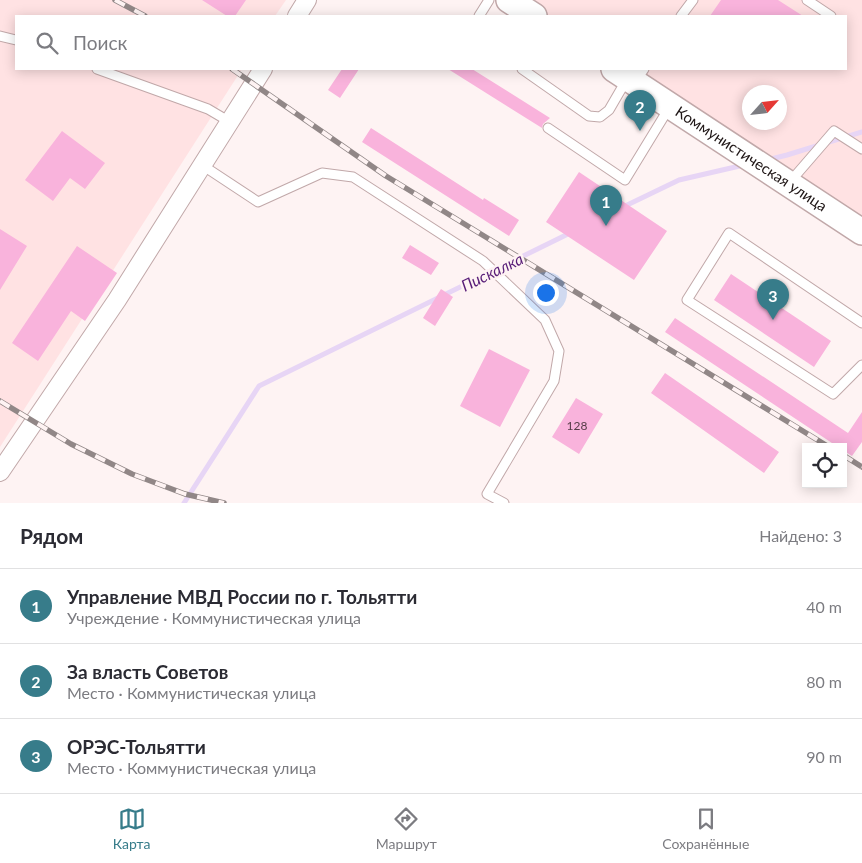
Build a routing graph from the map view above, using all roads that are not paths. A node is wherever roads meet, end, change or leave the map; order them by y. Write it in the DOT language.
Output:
graph roads {
  1 [pos="307,0"];
  2 [pos="489,0"];
  3 [pos="509,0"];
  4 [pos="693,0"];
  5 [pos="807,0"];
  6 [pos="297,15"];
  7 [pos="480,15"];
  8 [pos="532,15"];
  9 [pos="682,15"];
  10 [pos="830,15"];
  11 [pos="0,36"];
  12 [pos="15,40"];
  13 [pos="100,70"];
  14 [pos="262,70"];
  15 [pos="523,70"];
  16 [pos="630,74"];
  17 [pos="671,106"];
  18 [pos="230,122"];
  19 [pos="548,128"];
  20 [pos="862,149"];
  21 [pos="202,165"];
  22 [pos="788,184"];
  23 [pos="862,232"];
  24 [pos="862,324"];
  25 [pos="862,365"];
  26 [pos="0,472"];
  27 [pos="487,499"];
  28 [pos="504,503"];
  1 -- 6 [label="street"];
  2 -- 7 [label="lane"];
  3 -- 8 [label="main road"];
  4 -- 9 [label="lane"];
  5 -- 10 [label="lane"];
  11 -- 12 [label="lane"];
  13 -- 18 [label="lane"];
  14 -- 18 [label="street"];
  15 -- 16 [label="lane"];
  16 -- 17 [label="main road, Коммунистическая улица"];
  17 -- 19 [label="lane"];
  17 -- 22 [label="main road, Коммунистическая улица"];
  18 -- 21 [label="street"];
  20 -- 22 [label="lane"];
  21 -- 26 [label="street"];
  21 -- 27 [label="lane"];
  22 -- 23 [label="main road, Коммунистическая улица"];
  24 -- 25 [label="lane"];
  27 -- 28 [label="lane"];
}
